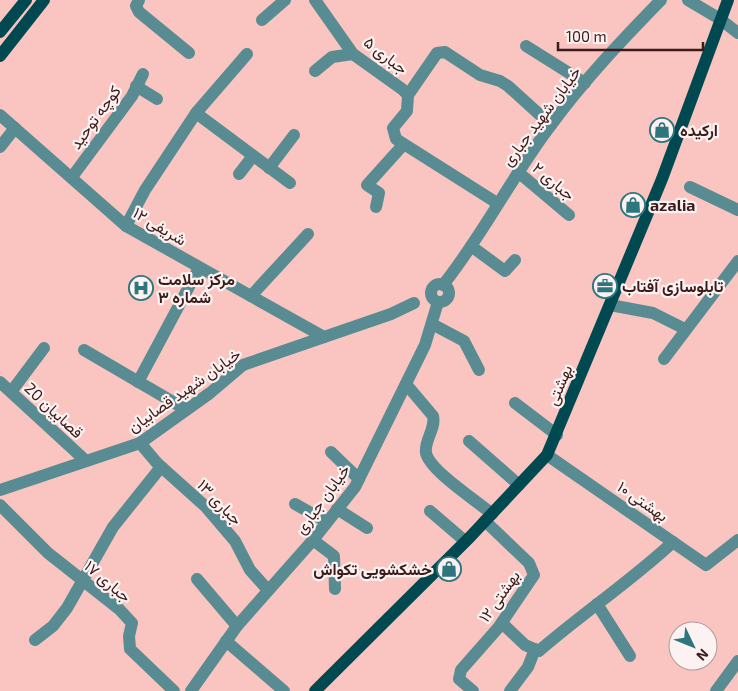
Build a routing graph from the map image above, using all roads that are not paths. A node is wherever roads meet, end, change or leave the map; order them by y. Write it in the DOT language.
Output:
graph roads {
  1 [pos="26,0"];
  2 [pos="44,0"];
  3 [pos="139,0"];
  4 [pos="285,0"];
  5 [pos="315,0"];
  6 [pos="661,0"];
  7 [pos="688,0"];
  8 [pos="728,0"];
  9 [pos="720,19"];
  10 [pos="262,20"];
  11 [pos="2,27"];
  12 [pos="738,33"];
  13 [pos="526,46"];
  14 [pos="189,53"];
  15 [pos="247,54"];
  16 [pos="354,54"];
  17 [pos="0,56"];
  18 [pos="315,71"];
  19 [pos="143,74"];
  20 [pos="585,83"];
  21 [pos="136,86"];
  22 [pos="408,96"];
  23 [pos="157,99"];
  24 [pos="196,113"];
  25 [pos="0,115"];
  26 [pos="551,125"];
  27 [pos="15,128"];
  28 [pos="294,136"];
  29 [pos="403,145"];
  30 [pos="0,147"];
  31 [pos="254,156"];
  32 [pos="269,168"];
  33 [pos="518,172"];
  34 [pos="239,174"];
  35 [pos="72,177"];
  36 [pos="290,183"];
  37 [pos="690,187"];
  38 [pos="497,203"];
  39 [pos="376,206"];
  40 [pos="738,210"];
  41 [pos="569,215"];
  42 [pos="126,226"];
  43 [pos="308,234"];
  44 [pos="471,246"];
  45 [pos="515,260"];
  46 [pos="738,261"];
  47 [pos="199,268"];
  48 [pos="439,294"];
  49 [pos="251,296"];
  50 [pos="610,306"];
  51 [pos="432,324"];
  52 [pos="685,330"];
  53 [pos="324,337"];
  54 [pos="44,348"];
  55 [pos="84,350"];
  56 [pos="664,359"];
  57 [pos="479,370"];
  58 [pos="0,382"];
  59 [pos="138,382"];
  60 [pos="406,384"];
  61 [pos="11,392"];
  62 [pos="514,403"];
  63 [pos="185,409"];
  64 [pos="556,435"];
  65 [pos="469,441"];
  66 [pos="140,443"];
  67 [pos="331,452"];
  68 [pos="548,455"];
  69 [pos="86,461"];
  70 [pos="161,467"];
  71 [pos="359,479"];
  72 [pos="519,485"];
  73 [pos="1,486"];
  74 [pos="295,504"];
  75 [pos="0,505"];
  76 [pos="337,509"];
  77 [pos="430,511"];
  78 [pos="488,517"];
  79 [pos="327,522"];
  80 [pos="367,528"];
  81 [pos="313,540"];
  82 [pos="738,540"];
  83 [pos="466,541"];
  84 [pos="673,542"];
  85 [pos="197,579"];
  86 [pos="82,580"];
  87 [pos="334,589"];
  88 [pos="268,590"];
  89 [pos="597,604"];
  90 [pos="502,623"];
  91 [pos="237,626"];
  92 [pos="35,640"];
  93 [pos="226,641"];
  94 [pos="535,649"];
  95 [pos="630,656"];
  96 [pos="738,661"];
  97 [pos="174,691"];
  98 [pos="191,691"];
  99 [pos="284,691"];
  100 [pos="315,691"];
  101 [pos="473,691"];
  102 [pos="510,691"];
  103 [pos="716,691"];
  1 -- 11 [label="main road"];
  2 -- 17 [label="main road"];
  3 -- 14 [label="street"];
  4 -- 10 [label="street"];
  5 -- 16 [label="street, جباری ۵"];
  6 -- 20 [label="street, خیابان شهید جباری"];
  7 -- 9 [label="street"];
  8 -- 9 [label="main road, بهشتی"];
  9 -- 12 [label="street"];
  9 -- 50 [label="main road, بهشتی"];
  13 -- 20 [label="street"];
  15 -- 24 [label="street"];
  16 -- 18 [label="street"];
  16 -- 22 [label="street, جباری ۵"];
  19 -- 21 [label="street, کوچه توحید"];
  20 -- 26 [label="street, خیابان شهید جباری"];
  21 -- 23 [label="street"];
  21 -- 35 [label="street, کوچه توحید"];
  22 -- 26 [label="street"];
  22 -- 29 [label="street, جباری ۵"];
  24 -- 31 [label="street"];
  24 -- 42 [label="street"];
  25 -- 27 [label="street, شریفی ۱۲"];
  26 -- 33 [label="street, خیابان شهید جباری"];
  27 -- 30 [label="street"];
  27 -- 35 [label="street, شریفی ۱۲"];
  28 -- 32 [label="street"];
  29 -- 38 [label="street"];
  29 -- 39 [label="street"];
  31 -- 32 [label="street"];
  31 -- 34 [label="street"];
  32 -- 36 [label="street"];
  33 -- 38 [label="street, خیابان شهید جباری"];
  33 -- 41 [label="street, جباری ۲"];
  35 -- 42 [label="street, شریفی ۱۲"];
  37 -- 40 [label="street"];
  38 -- 44 [label="street, خیابان شهید جباری"];
  42 -- 47 [label="street, شریفی ۱۲"];
  43 -- 49 [label="street"];
  44 -- 45 [label="street"];
  44 -- 48 [label="street, خیابان شهید جباری"];
  46 -- 52 [label="street"];
  47 -- 49 [label="street, شریفی ۱۲"];
  47 -- 59 [label="street"];
  48 -- 51 [label="street, خیابان جباری"];
  48 -- 53 [label="street, خیابان شهید قصابیان"];
  49 -- 53 [label="street, شریفی ۱۲"];
  50 -- 52 [label="street"];
  50 -- 64 [label="main road, بهشتی"];
  51 -- 57 [label="street"];
  51 -- 60 [label="street, خیابان جباری"];
  52 -- 56 [label="street"];
  53 -- 63 [label="street, خیابان شهید قصابیان"];
  54 -- 61 [label="street"];
  55 -- 59 [label="street"];
  58 -- 61 [label="street, قصابیان 20"];
  59 -- 63 [label="street"];
  60 -- 71 [label="street, خیابان جباری"];
  60 -- 78 [label="street"];
  61 -- 69 [label="street, قصابیان 20"];
  62 -- 64 [label="street"];
  63 -- 66 [label="street, خیابان شهید قصابیان"];
  64 -- 68 [label="main road, بهشتی"];
  65 -- 72 [label="street"];
  66 -- 69 [label="street, خیابان شهید قصابیان"];
  66 -- 70 [label="street, جباری ۱۳"];
  67 -- 71 [label="street"];
  68 -- 72 [label="main road, بهشتی"];
  68 -- 84 [label="street, بهشتی ۱۰"];
  69 -- 73 [label="street, خیابان شهید قصابیان"];
  70 -- 86 [label="street"];
  70 -- 88 [label="street, جباری ۱۳"];
  71 -- 76 [label="street, خیابان جباری"];
  72 -- 78 [label="main road, بهشتی"];
  74 -- 79 [label="street"];
  75 -- 86 [label="street, جباری ۱۷"];
  76 -- 79 [label="street, خیابان جباری"];
  76 -- 80 [label="street"];
  77 -- 83 [label="street"];
  78 -- 83 [label="main road, بهشتی"];
  78 -- 90 [label="street, بهشتی ۱۲"];
  79 -- 81 [label="street, خیابان جباری"];
  81 -- 87 [label="street"];
  81 -- 88 [label="street, خیابان جباری"];
  82 -- 84 [label="street, بهشتی ۱۰"];
  83 -- 100 [label="main road, بهشتی"];
  84 -- 89 [label="street"];
  85 -- 91 [label="street"];
  86 -- 92 [label="street"];
  86 -- 97 [label="street, جباری ۱۷"];
  88 -- 91 [label="street, خیابان جباری"];
  89 -- 94 [label="street"];
  89 -- 95 [label="street"];
  90 -- 94 [label="street"];
  90 -- 101 [label="street, بهشتی ۱۲"];
  91 -- 93 [label="street, خیابان جباری"];
  93 -- 98 [label="street, خیابان جباری"];
  93 -- 99 [label="street"];
  94 -- 102 [label="street"];
  96 -- 103 [label="street"];
}
